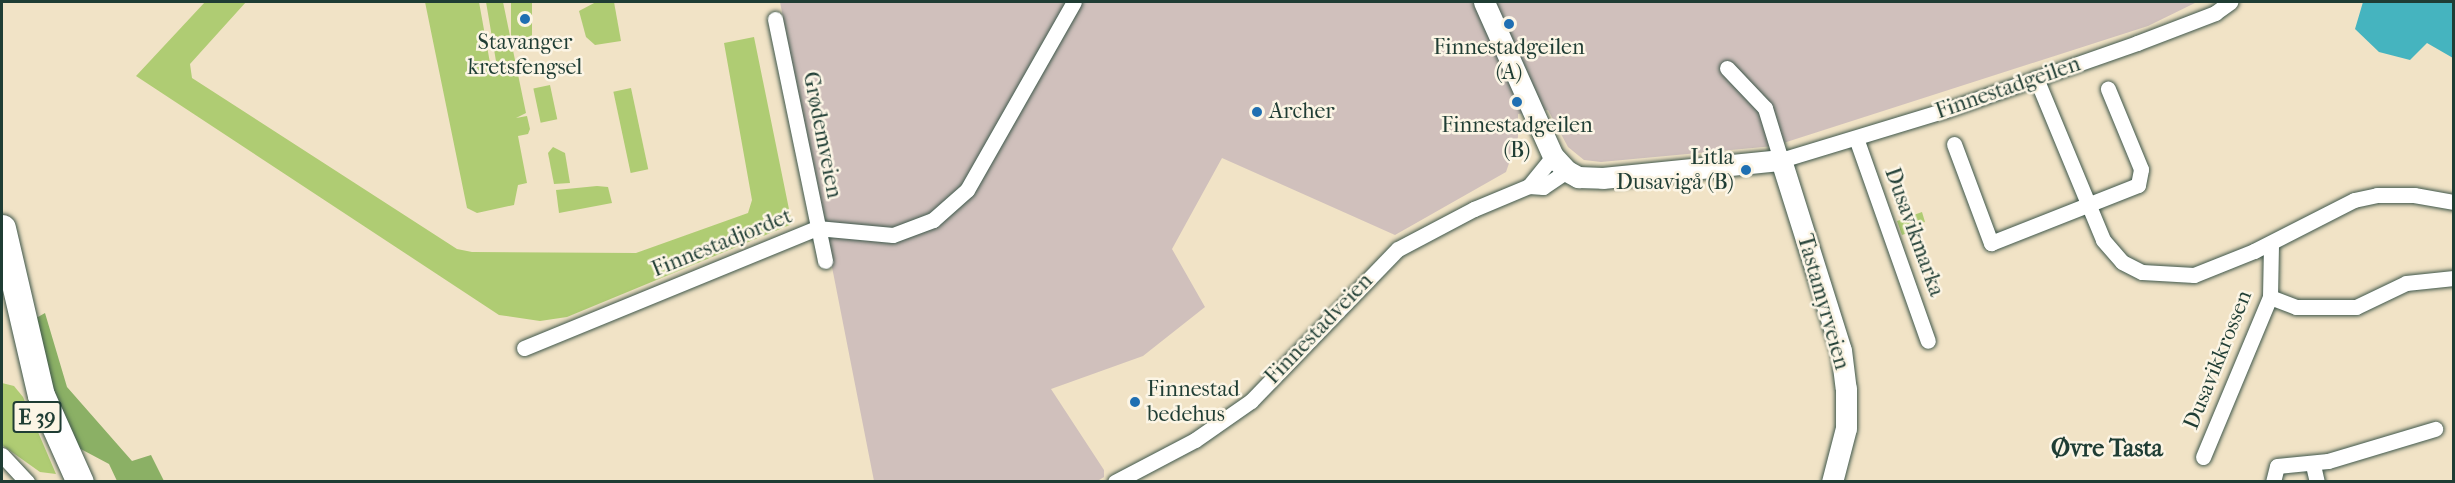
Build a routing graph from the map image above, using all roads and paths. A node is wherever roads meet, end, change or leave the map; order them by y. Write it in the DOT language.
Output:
graph roads {
  1 [pos="1074,2"];
  2 [pos="1484,2"];
  3 [pos="2230,2"];
  4 [pos="775,19"];
  5 [pos="1728,68"];
  6 [pos="2036,78"];
  7 [pos="2108,89"];
  8 [pos="1856,138"];
  9 [pos="1954,144"];
  10 [pos="1781,160"];
  11 [pos="1560,163"];
  12 [pos="1529,186"];
  13 [pos="2454,202"];
  14 [pos="2089,206"];
  15 [pos="2,228"];
  16 [pos="817,228"];
  17 [pos="2271,243"];
  18 [pos="825,261"];
  19 [pos="2454,278"];
  20 [pos="2,292"];
  21 [pos="2270,297"];
  22 [pos="1928,341"];
  23 [pos="524,348"];
  24 [pos="2435,429"];
  25 [pos="2,455"];
  26 [pos="2203,457"];
  27 [pos="2313,465"];
  28 [pos="27,482"];
  29 [pos="65,482"];
  30 [pos="80,482"];
  31 [pos="1115,482"];
  32 [pos="1832,482"];
  33 [pos="2273,482"];
  34 [pos="2318,482"];
  1 -- 16 [label="street, Finnestadjordet"];
  2 -- 11 [label="main road"];
  3 -- 6 [label="street, Finnestadgeilen"];
  4 -- 16 [label="street, Grødemveien"];
  5 -- 10 [label="street"];
  6 -- 8 [label="street, Finnestadgeilen"];
  6 -- 14 [label="street"];
  7 -- 14 [label="street"];
  8 -- 10 [label="street, Finnestadgeilen"];
  8 -- 22 [label="street, Dusavikmarka"];
  9 -- 14 [label="street"];
  10 -- 11 [label="main road"];
  10 -- 32 [label="main road, Tastamyrveien"];
  11 -- 12 [label="street, Finnestadveien"];
  11 -- 12 [label="street, Finnestadveien"];
  12 -- 31 [label="street, Finnestadveien"];
  13 -- 17 [label="street"];
  14 -- 17 [label="street"];
  15 -- 30 [label="highway, E 39"];
  16 -- 18 [label="street, Grødemveien"];
  16 -- 23 [label="street, Finnestadjordet"];
  17 -- 21 [label="street, Dusavikkrossen"];
  19 -- 21 [label="street"];
  20 -- 29 [label="highway, E 39"];
  21 -- 26 [label="street, Dusavikkrossen"];
  24 -- 27 [label="street"];
  25 -- 28 [label="street"];
  27 -- 33 [label="street"];
  27 -- 34 [label="street"];
}
